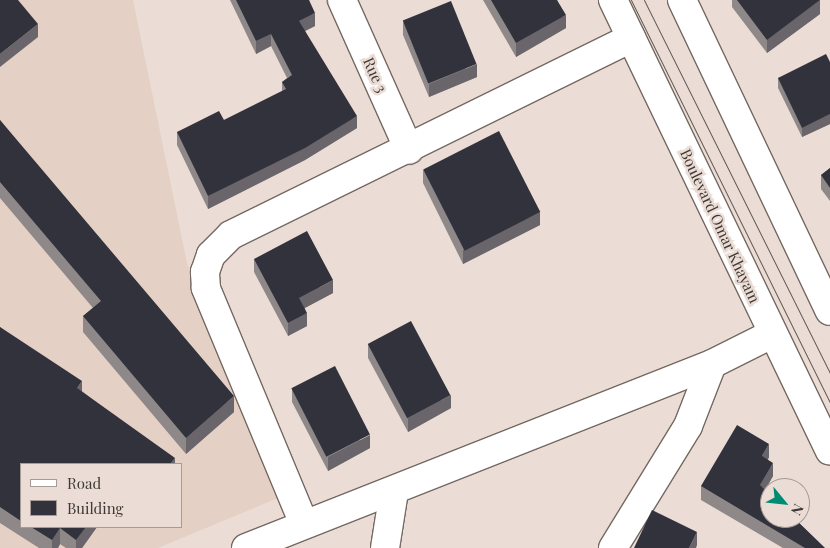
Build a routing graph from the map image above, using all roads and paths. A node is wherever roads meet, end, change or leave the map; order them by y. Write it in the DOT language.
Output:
graph roads {
  1 [pos="342,0"];
  2 [pos="612,0"];
  3 [pos="682,0"];
  4 [pos="631,38"];
  5 [pos="409,150"];
  6 [pos="828,303"];
  7 [pos="772,334"];
  8 [pos="712,364"];
  9 [pos="830,451"];
  10 [pos="394,492"];
  11 [pos="304,524"];
  12 [pos="246,548"];
  13 [pos="385,548"];
  14 [pos="612,548"];
  1 -- 5 [label="street, Rue 3"];
  2 -- 4 [label="street, Boulevard Omar Khayam"];
  3 -- 6 [label="street"];
  4 -- 5 [label="street"];
  4 -- 7 [label="street, Boulevard Omar Khayam"];
  5 -- 11 [label="street"];
  7 -- 8 [label="street"];
  7 -- 9 [label="street, Boulevard Omar Khayam"];
  8 -- 10 [label="street"];
  8 -- 14 [label="street"];
  10 -- 11 [label="street"];
  10 -- 13 [label="street"];
  11 -- 12 [label="street"];
}
